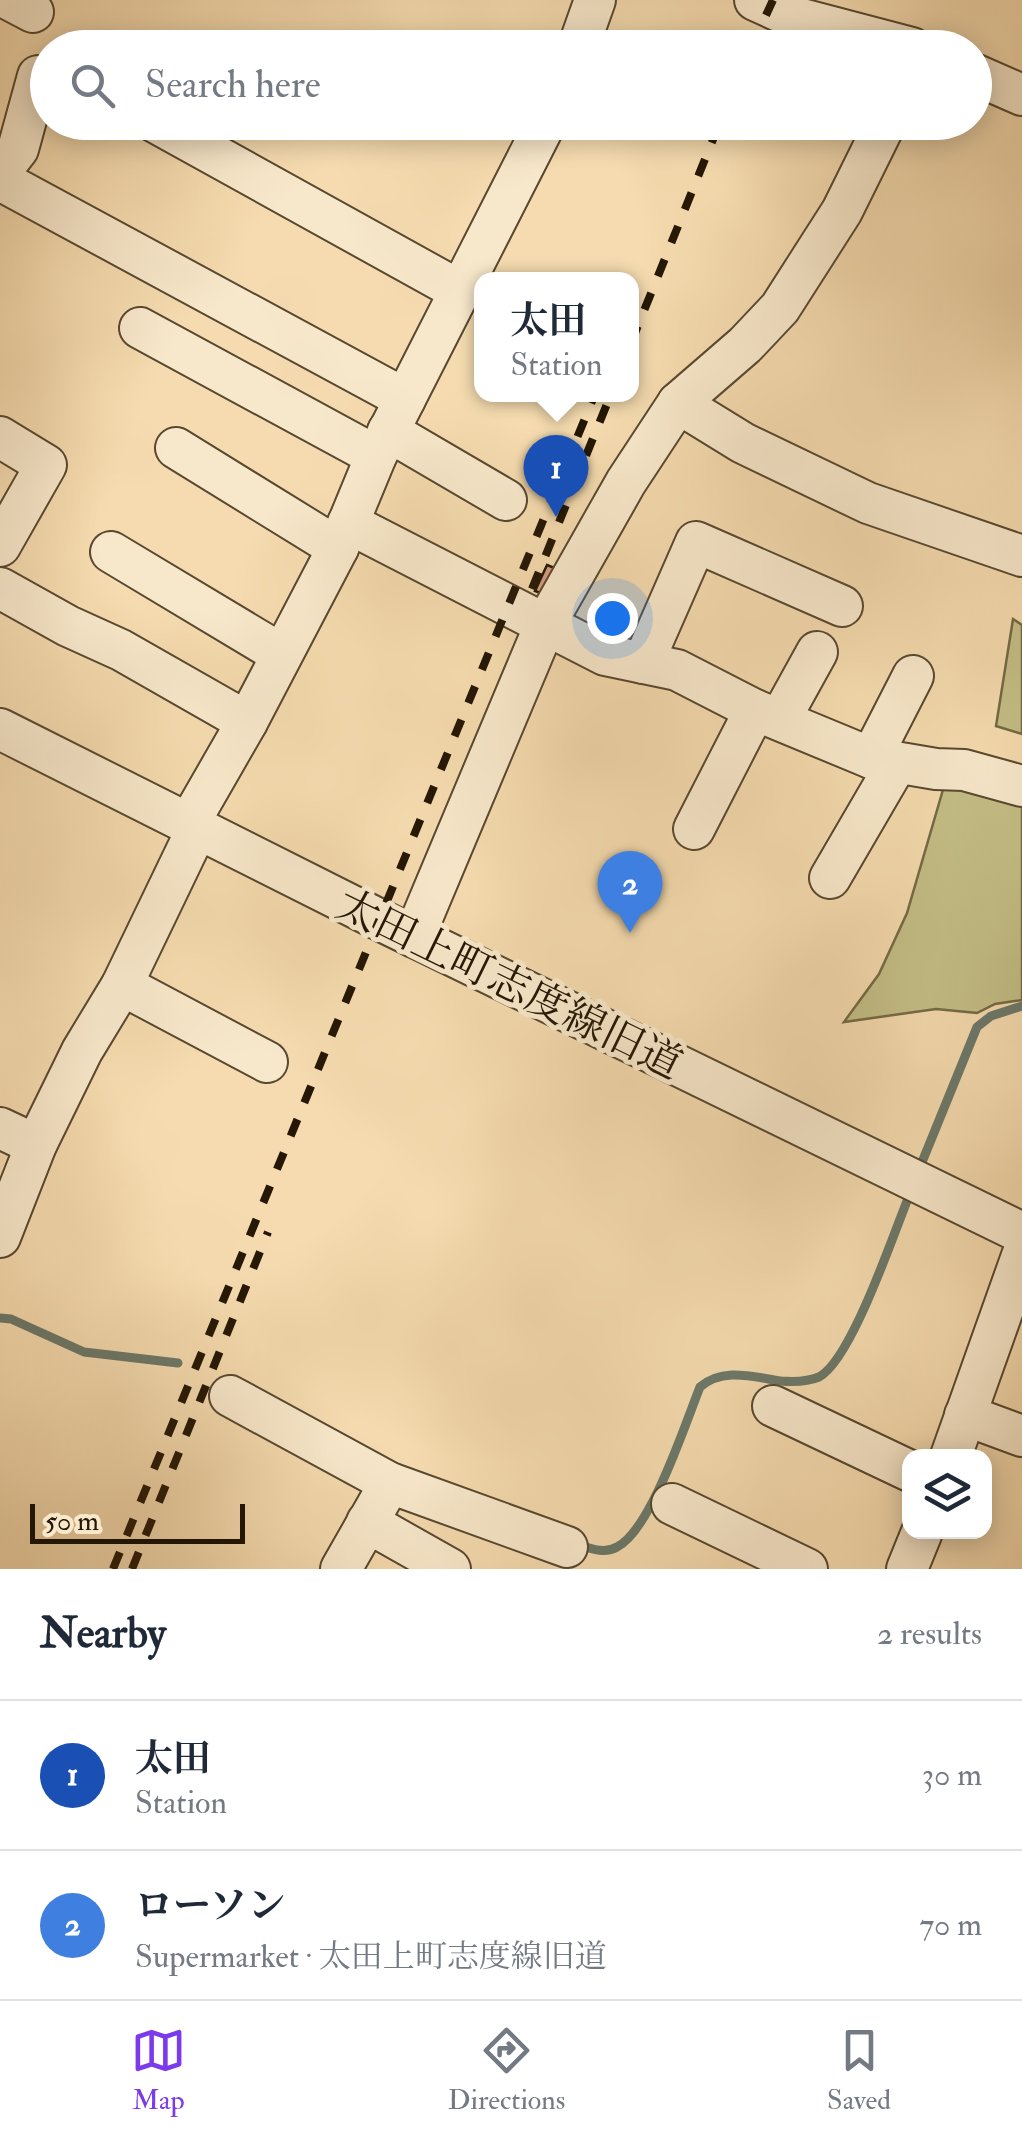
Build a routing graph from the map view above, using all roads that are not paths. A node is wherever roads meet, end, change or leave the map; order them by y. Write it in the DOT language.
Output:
graph roads {
  1 [pos="595,0"];
  2 [pos="781,5"];
  3 [pos="584,30"];
  4 [pos="857,30"];
  5 [pos="992,82"];
  6 [pos="1022,95"];
  7 [pos="30,105"];
  8 [pos="187,140"];
  9 [pos="537,140"];
  10 [pos="877,140"];
  11 [pos="0,172"];
  12 [pos="0,180"];
  13 [pos="460,291"];
  14 [pos="140,328"];
  15 [pos="678,403"];
  16 [pos="390,429"];
  17 [pos="0,437"];
  18 [pos="176,448"];
  19 [pos="506,500"];
  20 [pos="343,535"];
  21 [pos="0,546"];
  22 [pos="111,552"];
  23 [pos="1022,556"];
  24 [pos="0,588"];
  25 [pos="842,606"];
  26 [pos="545,625"];
  27 [pos="817,652"];
  28 [pos="281,654"];
  29 [pos="643,663"];
  30 [pos="914,676"];
  31 [pos="767,714"];
  32 [pos="247,722"];
  33 [pos="0,729"];
  34 [pos="914,758"];
  35 [pos="1022,786"];
  36 [pos="193,825"];
  37 [pos="694,829"];
  38 [pos="830,878"];
  39 [pos="414,937"];
  40 [pos="122,985"];
  41 [pos="267,1062"];
  42 [pos="0,1128"];
  43 [pos="36,1145"];
  44 [pos="1022,1233"];
  45 [pos="0,1237"];
  46 [pos="1022,1256"];
  47 [pos="230,1396"];
  48 [pos="773,1406"];
  49 [pos="966,1415"];
  50 [pos="1022,1436"];
  51 [pos="954,1449"];
  52 [pos="902,1467"];
  53 [pos="390,1483"];
  54 [pos="672,1504"];
  55 [pos="367,1522"];
  56 [pos="919,1539"];
  57 [pos="567,1547"];
  58 [pos="341,1569"];
  59 [pos="450,1569"];
  60 [pos="808,1569"];
  61 [pos="907,1569"];
  1 -- 3 [label="street"];
  2 -- 4 [label="street"];
  5 -- 6 [label="street"];
  7 -- 11 [label="street"];
  8 -- 13 [label="street"];
  9 -- 13 [label="street"];
  10 -- 15 [label="street"];
  12 -- 16 [label="street"];
  13 -- 16 [label="street"];
  14 -- 16 [label="street"];
  15 -- 23 [label="street"];
  15 -- 26 [label="street"];
  16 -- 19 [label="street"];
  16 -- 20 [label="street"];
  17 -- 21 [label="street"];
  18 -- 20 [label="street"];
  20 -- 26 [label="street"];
  20 -- 28 [label="street"];
  22 -- 28 [label="street"];
  24 -- 32 [label="street"];
  25 -- 29 [label="street"];
  26 -- 29 [label="street"];
  26 -- 39 [label="street"];
  27 -- 31 [label="street"];
  28 -- 32 [label="street"];
  29 -- 31 [label="street"];
  30 -- 34 [label="street"];
  31 -- 34 [label="street"];
  31 -- 37 [label="street"];
  32 -- 36 [label="street"];
  33 -- 36 [label="street, 太田上町志度線旧道"];
  34 -- 35 [label="street"];
  34 -- 38 [label="street"];
  36 -- 39 [label="street, 太田上町志度線旧道"];
  36 -- 40 [label="street"];
  39 -- 44 [label="street, 太田上町志度線旧道"];
  40 -- 41 [label="street"];
  40 -- 43 [label="street"];
  42 -- 43 [label="street"];
  43 -- 45 [label="street"];
  46 -- 49 [label="street"];
  47 -- 53 [label="street"];
  48 -- 52 [label="street"];
  49 -- 50 [label="street"];
  49 -- 51 [label="street"];
  53 -- 55 [label="street"];
  53 -- 57 [label="street"];
  54 -- 60 [label="street"];
  55 -- 58 [label="street"];
  55 -- 59 [label="street"];
  56 -- 61 [label="street"];
}
